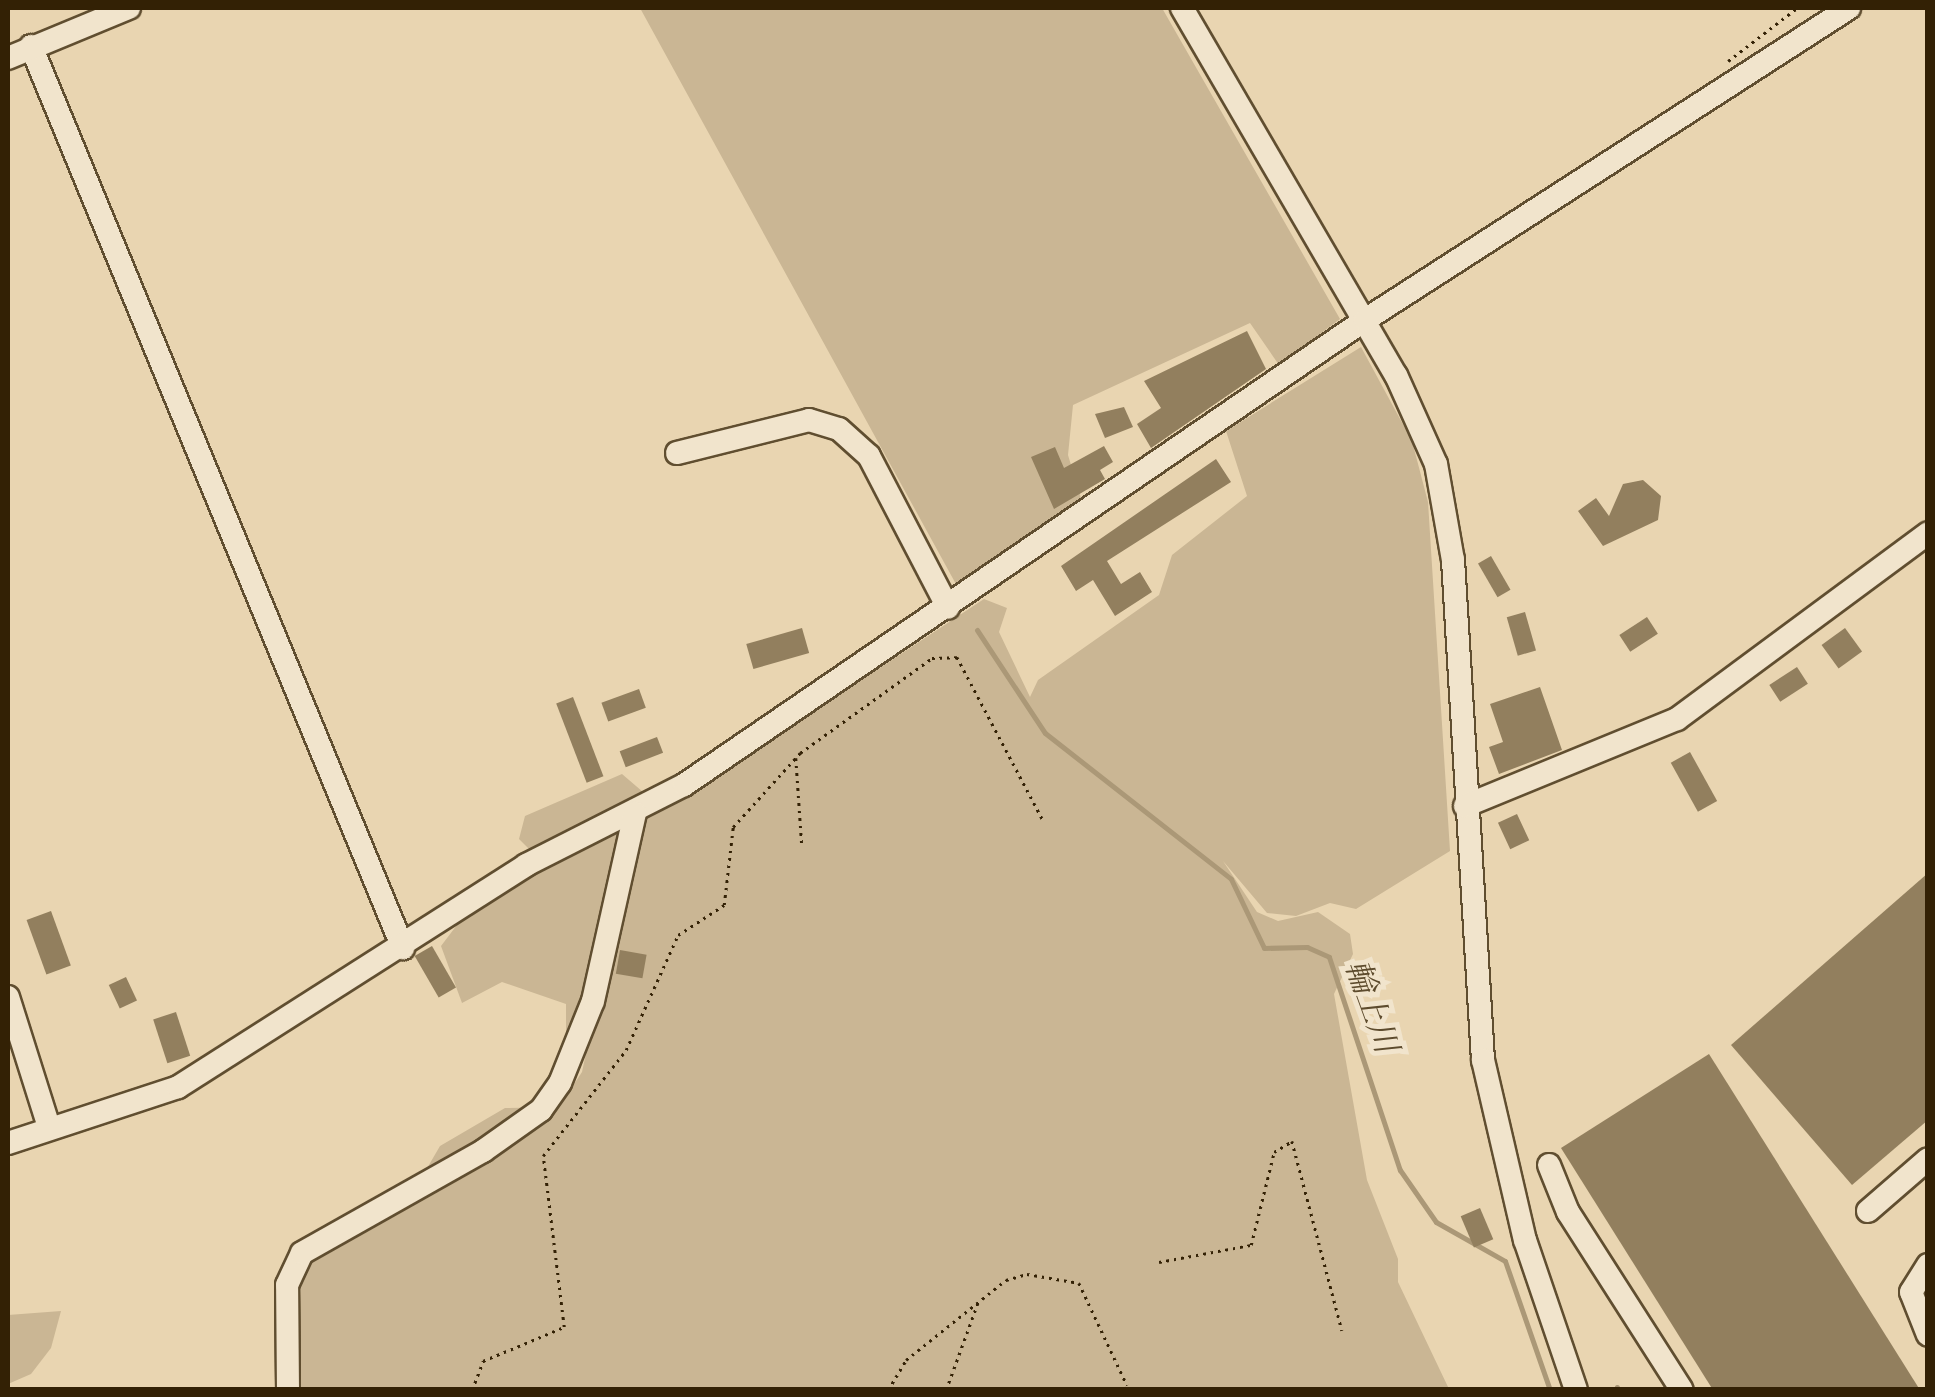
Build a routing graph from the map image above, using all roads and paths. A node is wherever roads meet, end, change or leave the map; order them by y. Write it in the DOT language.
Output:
graph roads {
  1 [pos="129,8"];
  2 [pos="1182,8"];
  3 [pos="1796,8"];
  4 [pos="1850,8"];
  5 [pos="31,46"];
  6 [pos="8,58"];
  7 [pos="1735,81"];
  8 [pos="1365,320"];
  9 [pos="678,453"];
  10 [pos="1928,532"];
  11 [pos="948,608"];
  12 [pos="796,757"];
  13 [pos="1465,806"];
  14 [pos="636,813"];
  15 [pos="1044,822"];
  16 [pos="802,847"];
  17 [pos="404,948"];
  18 [pos="8,997"];
  19 [pos="48,1124"];
  20 [pos="8,1143"];
  21 [pos="1928,1160"];
  22 [pos="1550,1165"];
  23 [pos="1868,1211"];
  24 [pos="1159,1262"];
  25 [pos="1928,1266"];
  26 [pos="979,1300"];
  27 [pos="1342,1330"];
  28 [pos="1928,1335"];
  29 [pos="1127,1385"];
  30 [pos="288,1390"];
  31 [pos="472,1390"];
  32 [pos="888,1390"];
  33 [pos="946,1390"];
  34 [pos="1576,1390"];
  35 [pos="1682,1390"];
  1 -- 5 [label="street"];
  2 -- 8 [label="street"];
  3 -- 7 [label="path"];
  4 -- 7 [label="street"];
  5 -- 6 [label="street"];
  5 -- 17 [label="street"];
  7 -- 8 [label="street"];
  8 -- 11 [label="street"];
  8 -- 13 [label="street"];
  9 -- 11 [label="street"];
  10 -- 13 [label="street"];
  11 -- 14 [label="street"];
  12 -- 15 [label="path"];
  12 -- 16 [label="path"];
  12 -- 31 [label="path"];
  13 -- 34 [label="street"];
  14 -- 17 [label="street"];
  14 -- 30 [label="street"];
  17 -- 19 [label="street"];
  18 -- 19 [label="street"];
  19 -- 20 [label="street"];
  21 -- 23 [label="street"];
  22 -- 35 [label="street"];
  24 -- 27 [label="path"];
  25 -- 28 [label="street"];
  26 -- 29 [label="path"];
  26 -- 32 [label="path"];
  26 -- 33 [label="path"];
}
